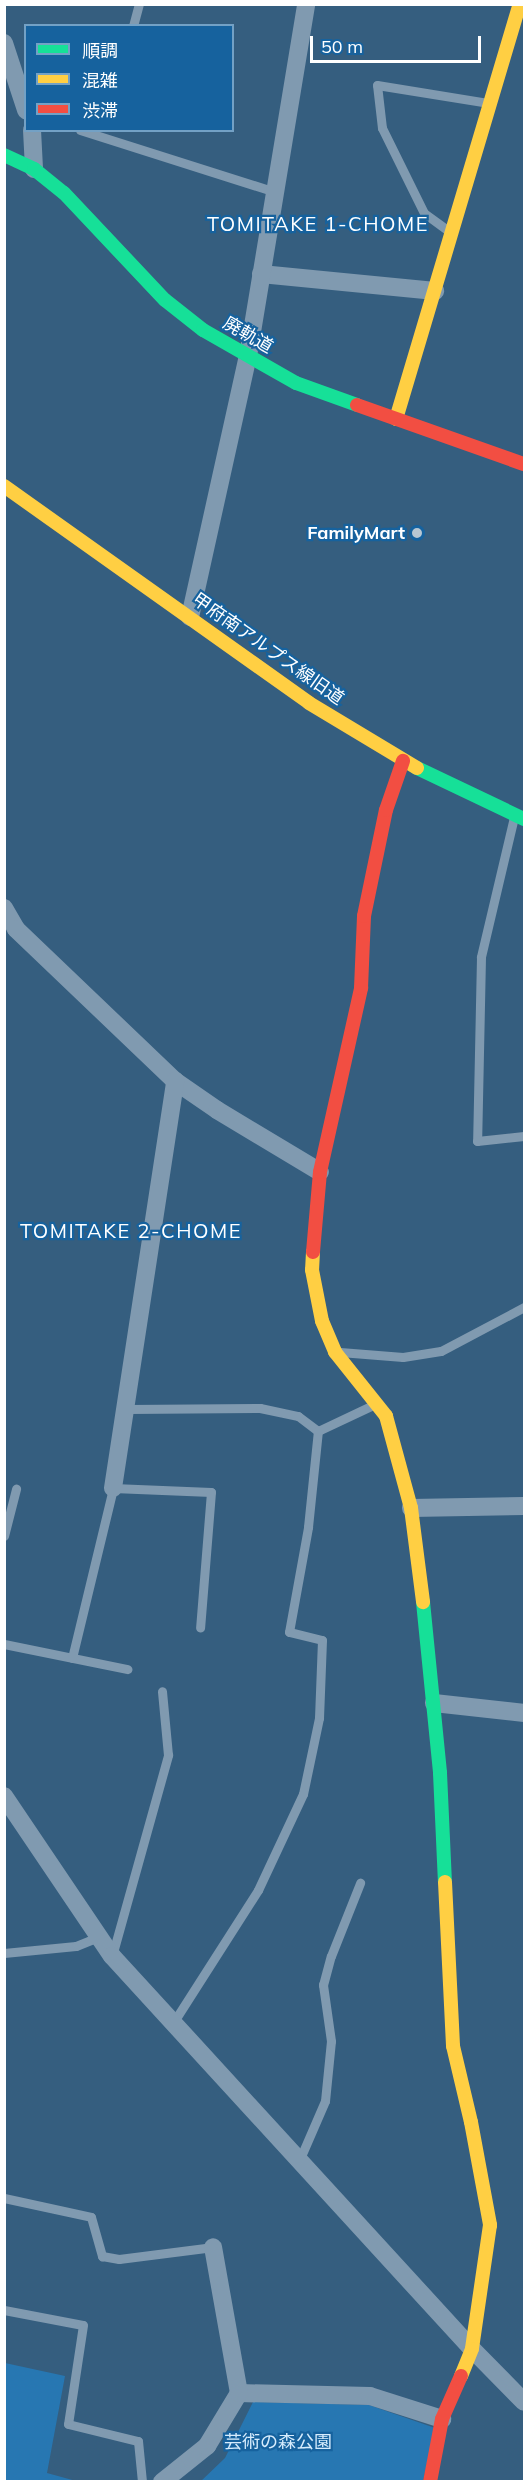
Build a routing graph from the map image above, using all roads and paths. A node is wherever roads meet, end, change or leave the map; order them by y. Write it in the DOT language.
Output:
graph roads {
  1 [pos="139,4"];
  2 [pos="306,4"];
  3 [pos="520,4"];
  4 [pos="134,24"];
  5 [pos="4,43"];
  6 [pos="490,103"];
  7 [pos="24,104"];
  8 [pos="32,132"];
  9 [pos="105,134"];
  10 [pos="4,155"];
  11 [pos="34,169"];
  12 [pos="275,192"];
  13 [pos="452,234"];
  14 [pos="261,274"];
  15 [pos="435,291"];
  16 [pos="248,356"];
  17 [pos="396,418"];
  18 [pos="525,464"];
  19 [pos="4,486"];
  20 [pos="190,617"];
  21 [pos="403,761"];
  22 [pos="520,816"];
  23 [pos="4,908"];
  24 [pos="10,934"];
  25 [pos="175,1081"];
  26 [pos="525,1136"];
  27 [pos="320,1172"];
  28 [pos="525,1307"];
  29 [pos="335,1352"];
  30 [pos="375,1404"];
  31 [pos="126,1409"];
  32 [pos="318,1431"];
  33 [pos="113,1488"];
  34 [pos="16,1489"];
  35 [pos="525,1506"];
  36 [pos="411,1508"];
  37 [pos="4,1536"];
  38 [pos="200,1628"];
  39 [pos="4,1644"];
  40 [pos="72,1658"];
  41 [pos="127,1669"];
  42 [pos="162,1691"];
  43 [pos="434,1703"];
  44 [pos="525,1713"];
  45 [pos="4,1796"];
  46 [pos="360,1883"];
  47 [pos="98,1936"];
  48 [pos="4,1953"];
  49 [pos="112,1956"];
  50 [pos="173,2023"];
  51 [pos="299,2161"];
  52 [pos="4,2198"];
  53 [pos="213,2247"];
  54 [pos="4,2310"];
  55 [pos="472,2349"];
  56 [pos="239,2393"];
  57 [pos="525,2402"];
  58 [pos="442,2419"];
  59 [pos="142,2481"];
  60 [pos="162,2481"];
  61 [pos="430,2481"];
  1 -- 4 [label="lane"];
  2 -- 12 [label="street"];
  3 -- 6 [label="street"];
  5 -- 7 [label="street"];
  6 -- 13 [label="street"];
  6 -- 13 [label="lane"];
  8 -- 11 [label="street"];
  9 -- 12 [label="lane"];
  10 -- 11 [label="street, 廃軌道"];
  11 -- 16 [label="street, 廃軌道"];
  12 -- 14 [label="street"];
  13 -- 15 [label="street"];
  14 -- 15 [label="street"];
  14 -- 16 [label="street"];
  15 -- 17 [label="street"];
  16 -- 17 [label="street, 廃軌道"];
  16 -- 20 [label="street"];
  17 -- 18 [label="street, 廃軌道"];
  19 -- 20 [label="street, 甲府南アルプス線旧道"];
  20 -- 21 [label="street, 甲府南アルプス線旧道"];
  21 -- 22 [label="street, 甲府南アルプス線旧道"];
  21 -- 27 [label="street"];
  22 -- 26 [label="lane"];
  23 -- 24 [label="street"];
  24 -- 25 [label="street"];
  25 -- 27 [label="street"];
  25 -- 31 [label="street"];
  27 -- 29 [label="street"];
  28 -- 29 [label="lane"];
  29 -- 30 [label="street"];
  30 -- 32 [label="lane"];
  30 -- 36 [label="street"];
  31 -- 32 [label="lane"];
  31 -- 33 [label="street"];
  32 -- 50 [label="lane"];
  33 -- 38 [label="lane"];
  33 -- 40 [label="lane"];
  34 -- 37 [label="lane"];
  35 -- 36 [label="street"];
  36 -- 43 [label="street"];
  39 -- 40 [label="lane"];
  40 -- 41 [label="lane"];
  42 -- 49 [label="lane"];
  43 -- 44 [label="street"];
  43 -- 55 [label="street"];
  45 -- 47 [label="street"];
  46 -- 51 [label="lane"];
  47 -- 48 [label="lane"];
  47 -- 49 [label="street"];
  49 -- 50 [label="street"];
  50 -- 51 [label="street"];
  51 -- 55 [label="street"];
  52 -- 53 [label="lane"];
  53 -- 56 [label="street"];
  54 -- 59 [label="lane"];
  55 -- 57 [label="street"];
  55 -- 58 [label="street"];
  56 -- 58 [label="street"];
  56 -- 60 [label="street"];
  58 -- 61 [label="street"];
}
